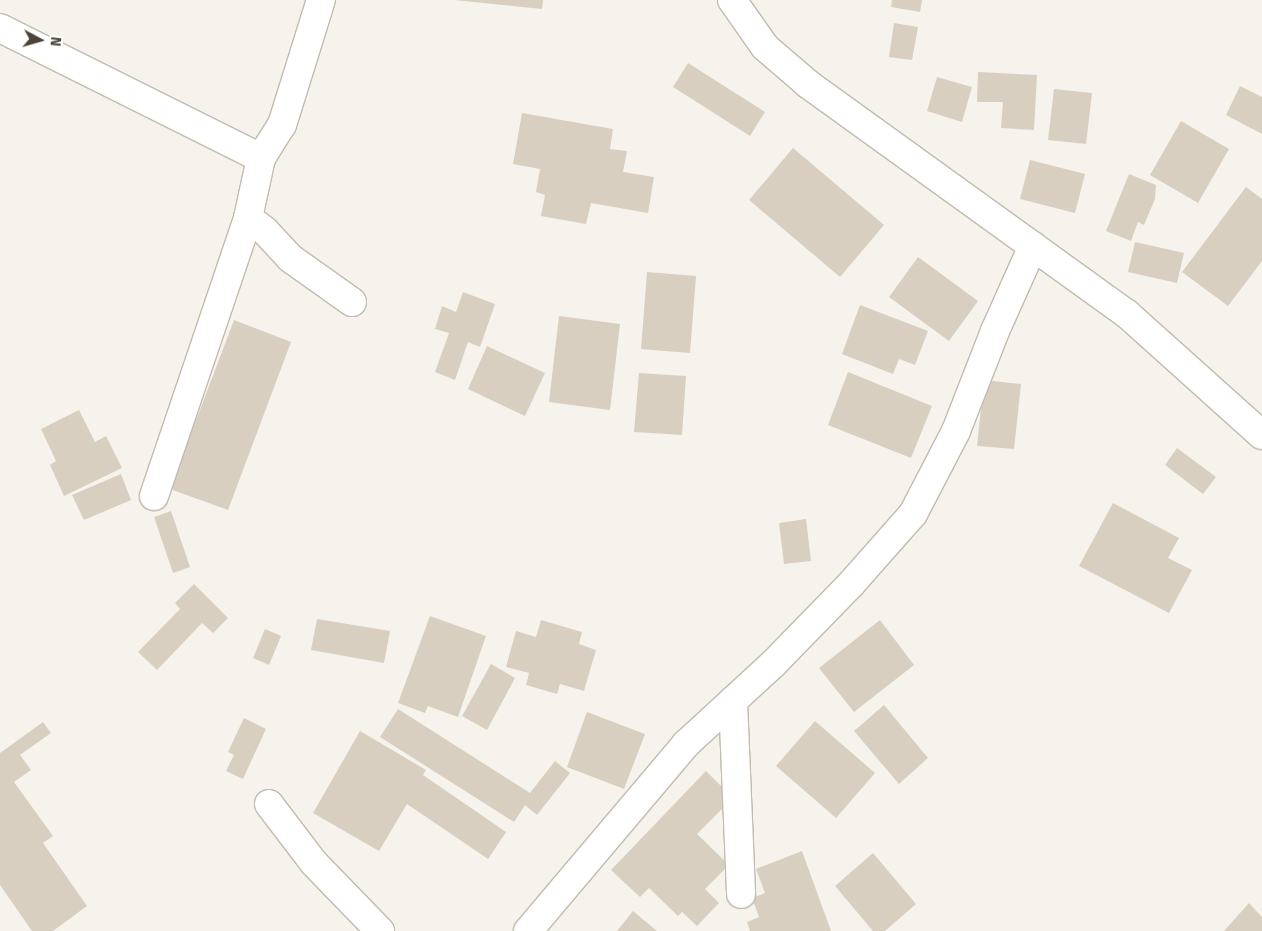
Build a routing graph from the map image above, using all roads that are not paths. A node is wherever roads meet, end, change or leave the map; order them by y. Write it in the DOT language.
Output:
graph roads {
  1 [pos="321,0"];
  2 [pos="732,0"];
  3 [pos="0,28"];
  4 [pos="261,158"];
  5 [pos="248,218"];
  6 [pos="1033,246"];
  7 [pos="352,302"];
  8 [pos="1262,435"];
  9 [pos="154,496"];
  10 [pos="733,701"];
  11 [pos="269,804"];
  12 [pos="741,894"];
  13 [pos="380,931"];
  14 [pos="528,931"];
  1 -- 4 [label="street"];
  2 -- 6 [label="street"];
  3 -- 4 [label="street"];
  4 -- 5 [label="street"];
  5 -- 7 [label="street"];
  5 -- 9 [label="street"];
  6 -- 8 [label="street"];
  6 -- 10 [label="street"];
  10 -- 12 [label="street"];
  10 -- 14 [label="street"];
  11 -- 13 [label="street"];
}
